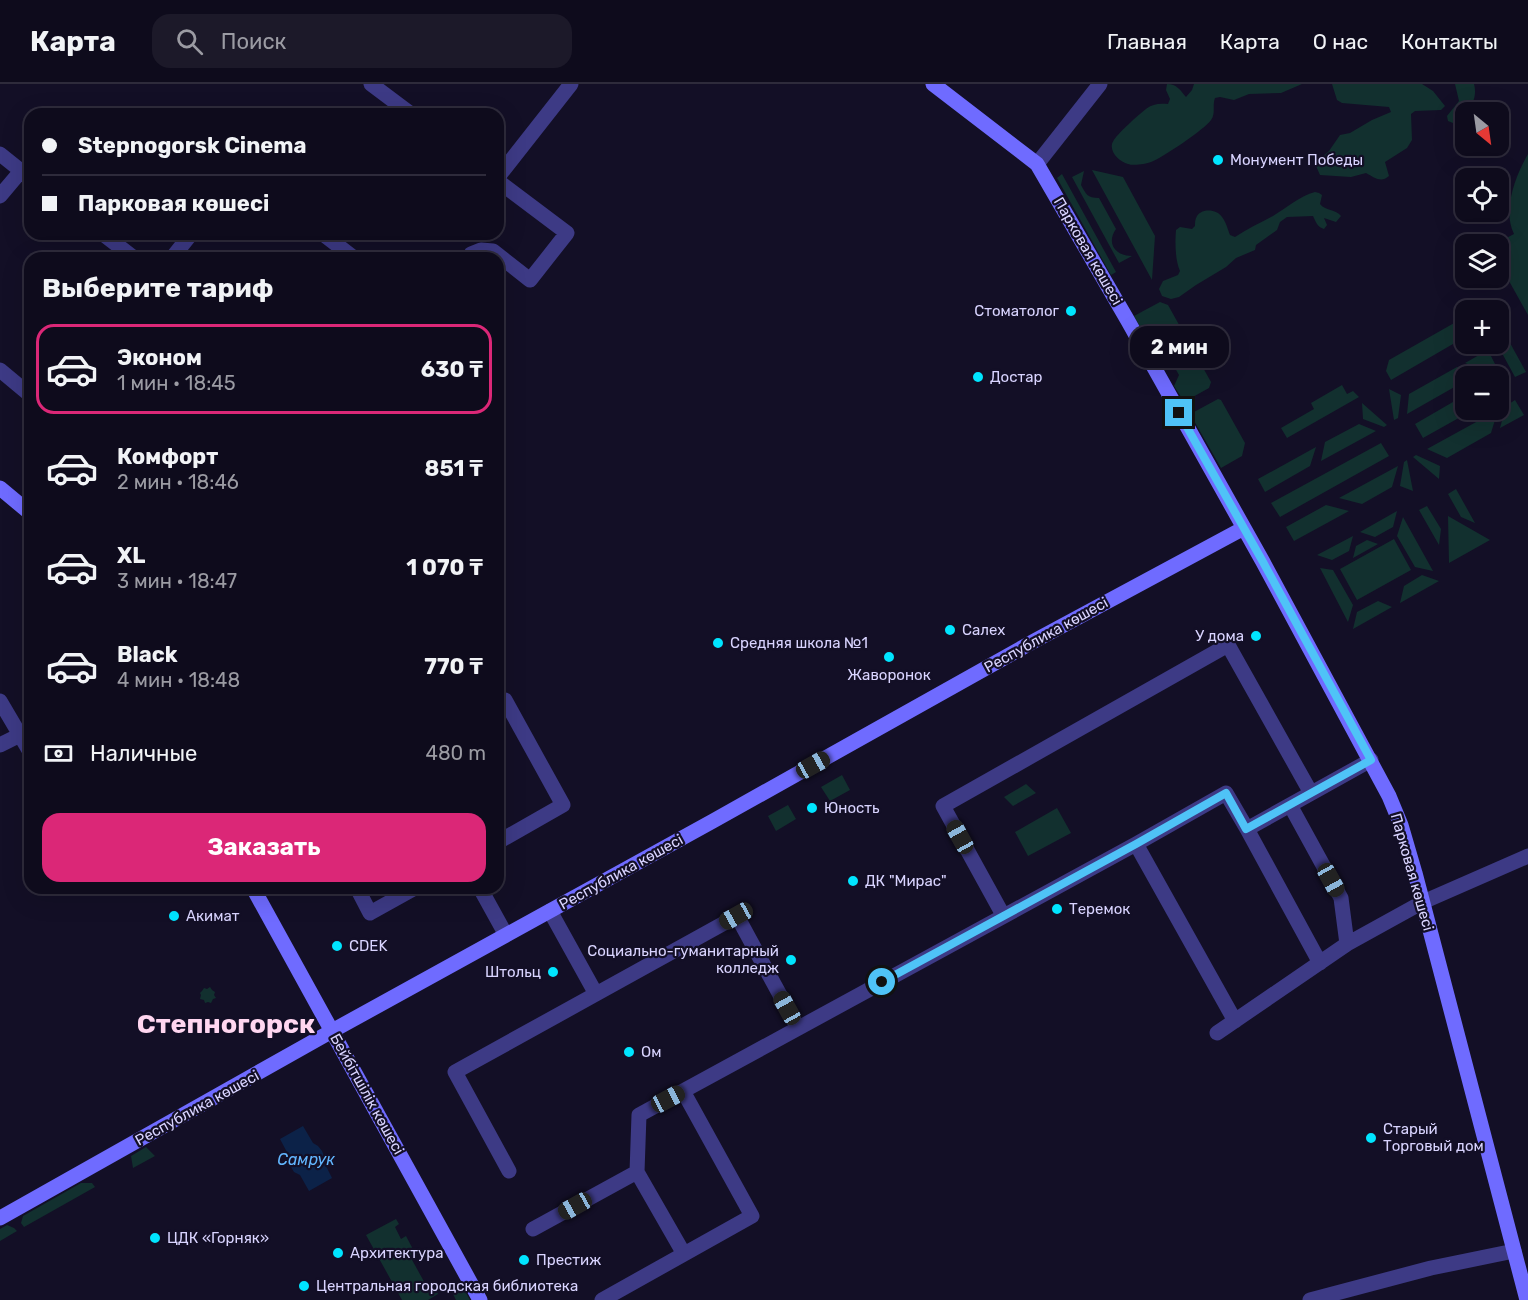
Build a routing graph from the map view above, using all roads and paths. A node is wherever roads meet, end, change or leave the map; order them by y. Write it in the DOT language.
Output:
graph roads {
  1 [pos="371,84"];
  2 [pos="571,84"];
  3 [pos="933,84"];
  4 [pos="1100,84"];
  5 [pos="403,108"];
  6 [pos="0,154"];
  7 [pos="1037,164"];
  8 [pos="504,171"];
  9 [pos="24,173"];
  10 [pos="24,175"];
  11 [pos="504,184"];
  12 [pos="0,196"];
  13 [pos="111,240"];
  14 [pos="186,240"];
  15 [pos="331,240"];
  16 [pos="126,252"];
  17 [pos="177,252"];
  18 [pos="346,252"];
  19 [pos="476,252"];
  20 [pos="494,252"];
  21 [pos="504,260"];
  22 [pos="0,370"];
  23 [pos="24,390"];
  24 [pos="0,488"];
  25 [pos="24,508"];
  26 [pos="1244,528"];
  27 [pos="505,700"];
  28 [pos="0,701"];
  29 [pos="20,735"];
  30 [pos="24,742"];
  31 [pos="0,745"];
  32 [pos="1371,760"];
  33 [pos="1311,794"];
  34 [pos="1290,805"];
  35 [pos="1246,829"];
  36 [pos="504,839"];
  37 [pos="1136,844"];
  38 [pos="1528,856"];
  39 [pos="257,894"];
  40 [pos="360,894"];
  41 [pos="404,894"];
  42 [pos="483,894"];
  43 [pos="1422,902"];
  44 [pos="550,911"];
  45 [pos="1003,915"];
  46 [pos="506,935"];
  47 [pos="1347,944"];
  48 [pos="1320,963"];
  49 [pos="596,994"];
  50 [pos="1235,1021"];
  51 [pos="798,1028"];
  52 [pos="333,1031"];
  53 [pos="1217,1034"];
  54 [pos="683,1091"];
  55 [pos="510,1171"];
  56 [pos="638,1172"];
  57 [pos="0,1218"];
  58 [pos="533,1230"];
  59 [pos="1514,1251"];
  60 [pos="684,1254"];
  61 [pos="480,1300"];
  62 [pos="602,1300"];
  63 [pos="1310,1300"];
  64 [pos="1527,1300"];
  1 -- 5 [label="street"];
  2 -- 8 [label="street"];
  3 -- 7 [label="street"];
  4 -- 7 [label="street"];
  6 -- 9 [label="street"];
  7 -- 26 [label="street, Парковая көшесі"];
  10 -- 12 [label="street"];
  11 -- 21 [label="street"];
  13 -- 16 [label="street"];
  14 -- 17 [label="street"];
  15 -- 18 [label="street"];
  19 -- 20 [label="street"];
  22 -- 23 [label="street"];
  24 -- 25 [label="street"];
  26 -- 32 [label="street, Парковая көшесі"];
  26 -- 44 [label="street, Республика көшесі"];
  27 -- 36 [label="street"];
  28 -- 29 [label="street"];
  29 -- 30 [label="street"];
  29 -- 31 [label="street"];
  32 -- 33 [label="street"];
  32 -- 43 [label="street, Парковая көшесі"];
  33 -- 34 [label="street"];
  33 -- 45 [label="street"];
  34 -- 35 [label="street"];
  34 -- 47 [label="street"];
  35 -- 37 [label="street"];
  35 -- 48 [label="street"];
  37 -- 45 [label="street"];
  37 -- 50 [label="street"];
  38 -- 43 [label="street"];
  39 -- 52 [label="street, Бейбітшілік көшесі"];
  40 -- 41 [label="street"];
  42 -- 46 [label="street"];
  43 -- 47 [label="street"];
  43 -- 59 [label="street, Парковая көшесі"];
  44 -- 46 [label="street, Республика көшесі"];
  44 -- 49 [label="street"];
  45 -- 51 [label="street"];
  46 -- 52 [label="street, Республика көшесі"];
  47 -- 48 [label="street"];
  48 -- 50 [label="street"];
  49 -- 51 [label="street"];
  49 -- 55 [label="street"];
  50 -- 53 [label="street"];
  51 -- 54 [label="street"];
  52 -- 57 [label="street, Республика көшесі"];
  52 -- 61 [label="street, Бейбітшілік көшесі"];
  54 -- 56 [label="street"];
  54 -- 60 [label="street"];
  56 -- 58 [label="street"];
  56 -- 60 [label="street"];
  59 -- 63 [label="street"];
  59 -- 64 [label="street, Парковая көшесі"];
  60 -- 62 [label="street"];
}
